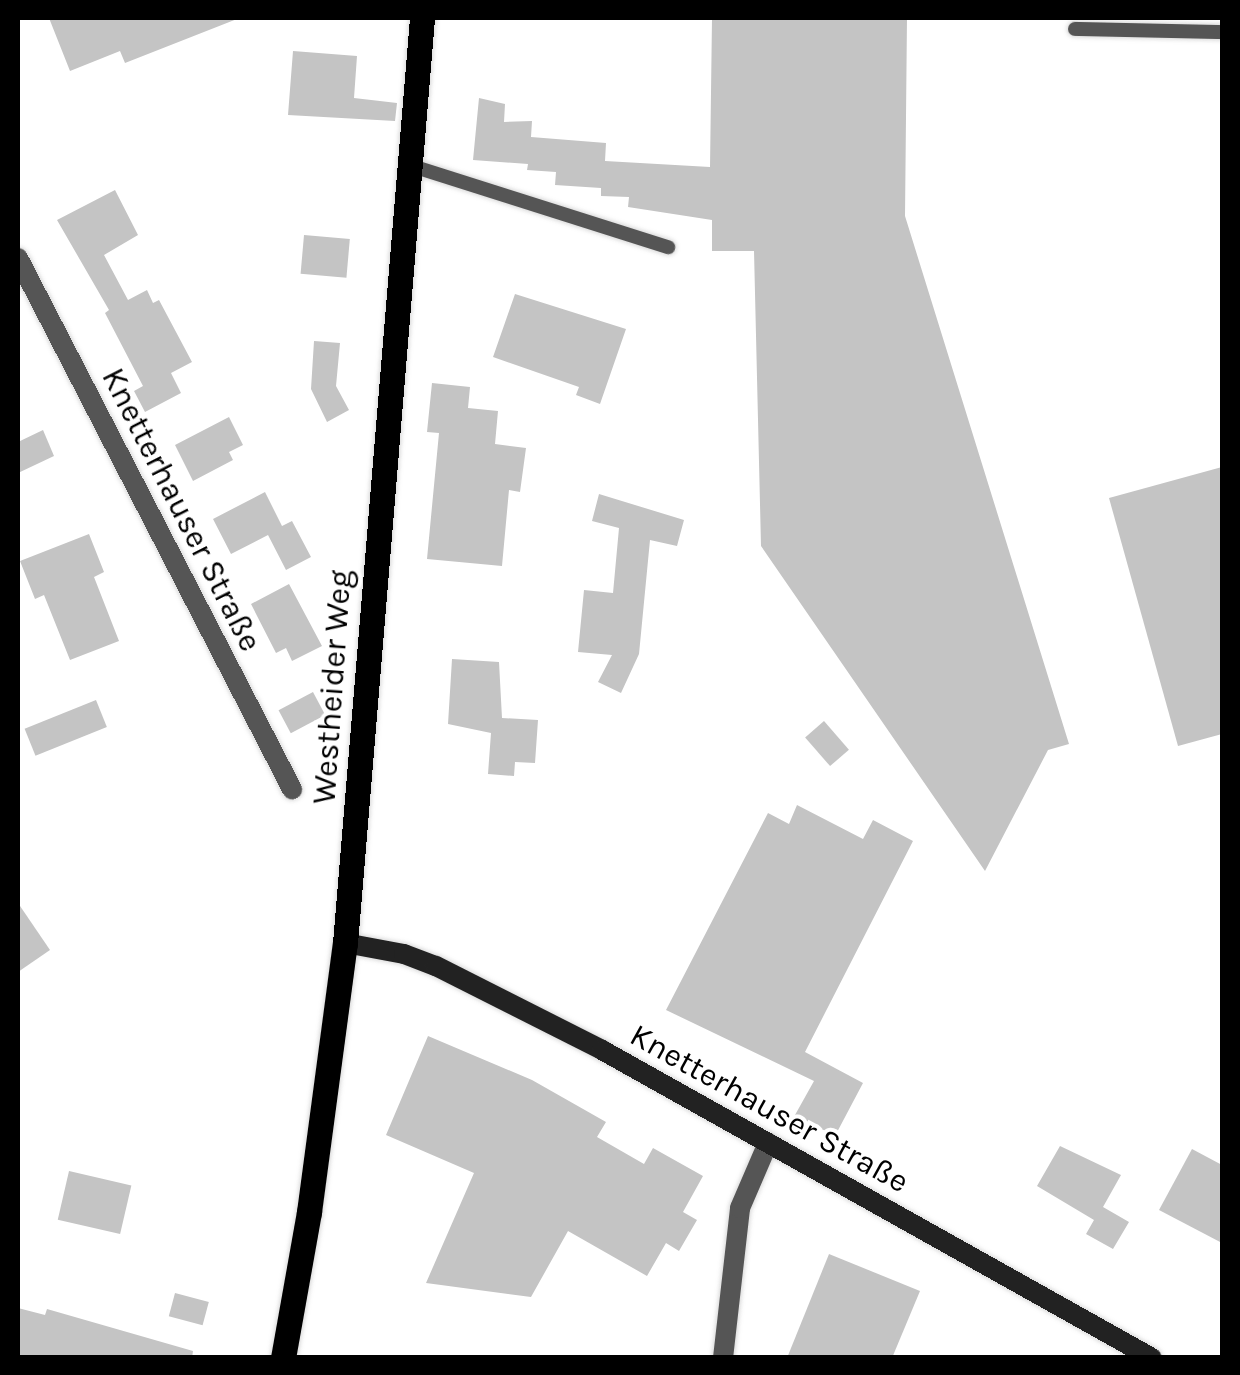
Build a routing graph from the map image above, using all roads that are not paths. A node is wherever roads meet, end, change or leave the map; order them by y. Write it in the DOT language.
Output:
graph roads {
  1 [pos="422,18"];
  2 [pos="1074,30"];
  3 [pos="1222,32"];
  4 [pos="409,166"];
  5 [pos="668,247"];
  6 [pos="18,258"];
  7 [pos="292,789"];
  8 [pos="345,943"];
  9 [pos="768,1143"];
  10 [pos="282,1358"];
  11 [pos="723,1358"];
  12 [pos="1152,1358"];
  1 -- 4 [label="main road, Westheider Weg"];
  2 -- 3 [label="lane"];
  4 -- 5 [label="lane"];
  4 -- 8 [label="main road, Westheider Weg"];
  6 -- 7 [label="street, Knetterhauser Straße"];
  8 -- 9 [label="street, Knetterhauser Straße"];
  8 -- 10 [label="main road, Westheider Weg"];
  9 -- 11 [label="street"];
  9 -- 12 [label="street, Knetterhauser Straße"];
}
